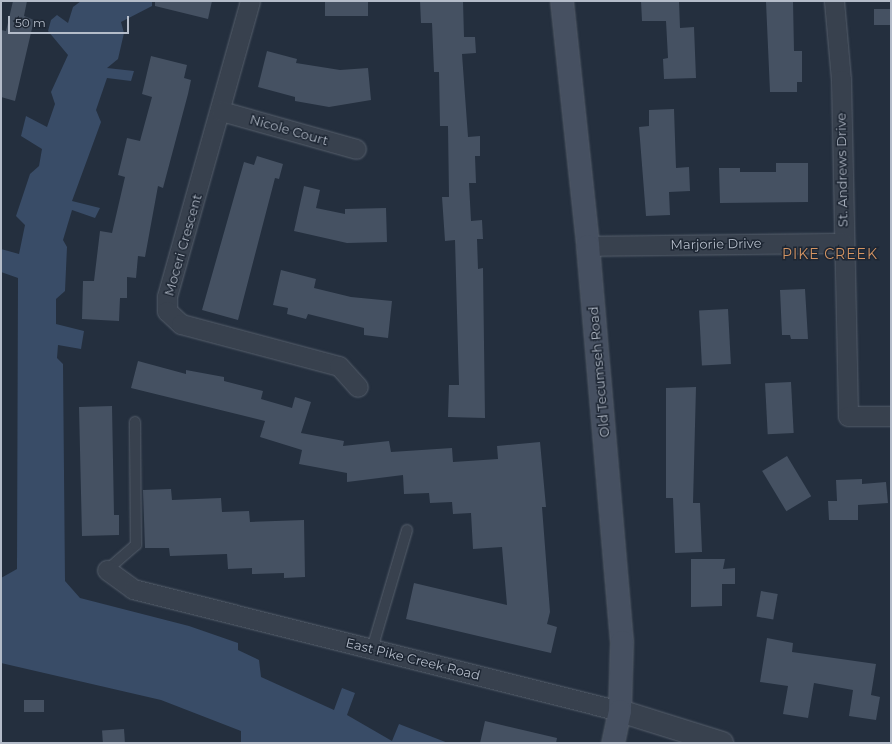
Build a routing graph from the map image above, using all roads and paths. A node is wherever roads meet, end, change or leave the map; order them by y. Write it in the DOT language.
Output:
graph roads {
  1 [pos="250,1"];
  2 [pos="562,1"];
  3 [pos="834,1"];
  4 [pos="221,111"];
  5 [pos="356,149"];
  6 [pos="843,243"];
  7 [pos="588,246"];
  8 [pos="358,387"];
  9 [pos="891,416"];
  10 [pos="135,422"];
  11 [pos="407,530"];
  12 [pos="107,570"];
  13 [pos="372,649"];
  14 [pos="620,711"];
  15 [pos="613,743"];
  16 [pos="722,743"];
  1 -- 4 [label="street, Moceri Crescent"];
  2 -- 7 [label="main road, Old Tecumseh Road"];
  3 -- 6 [label="street, St. Andrews Drive"];
  4 -- 5 [label="street, Nicole Court"];
  4 -- 8 [label="street, Moceri Crescent"];
  6 -- 7 [label="street, Marjorie Drive"];
  6 -- 9 [label="street, St. Andrews Drive"];
  7 -- 14 [label="main road, Old Tecumseh Road"];
  10 -- 12 [label="lane"];
  11 -- 13 [label="lane"];
  12 -- 13 [label="street, East Pike Creek Road"];
  13 -- 14 [label="street, East Pike Creek Road"];
  14 -- 15 [label="main road, Old Tecumseh Road"];
  14 -- 16 [label="street, East Pike Creek Road"];
}
